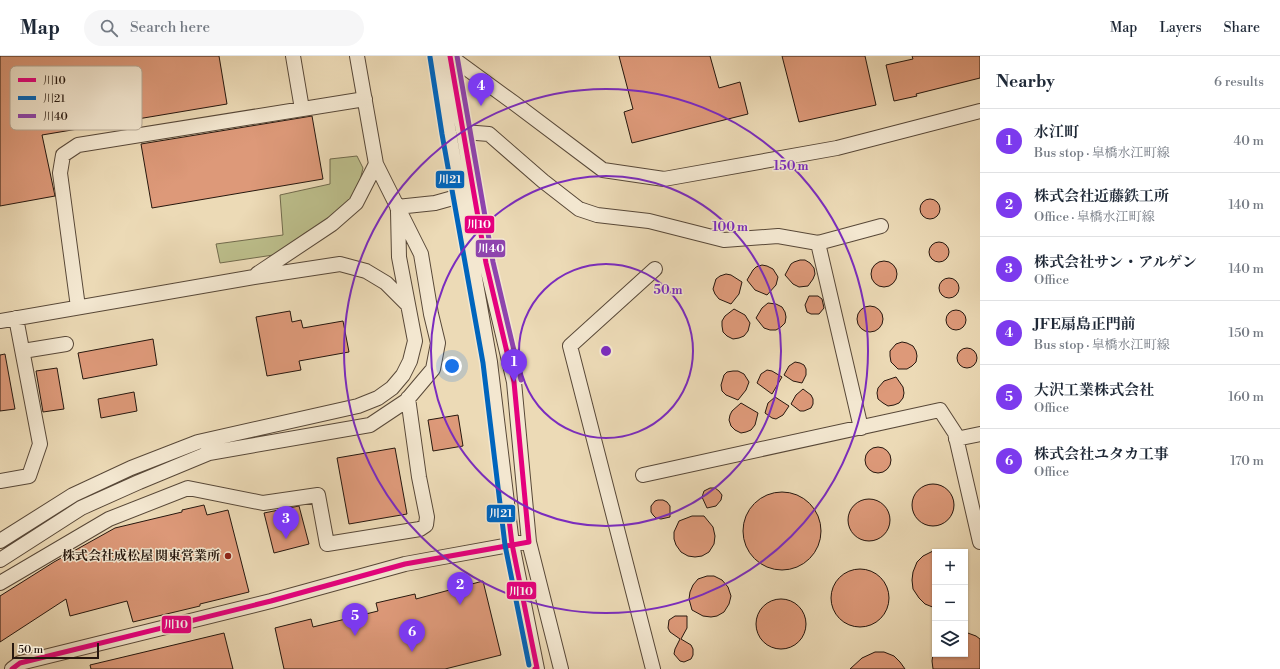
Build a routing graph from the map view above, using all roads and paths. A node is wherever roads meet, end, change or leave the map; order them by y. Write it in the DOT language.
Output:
graph roads {
  1 [pos="293,56"];
  2 [pos="357,56"];
  3 [pos="446,56"];
  4 [pos="365,99"];
  5 [pos="302,109"];
  6 [pos="980,111"];
  7 [pos="464,132"];
  8 [pos="376,164"];
  9 [pos="474,195"];
  10 [pos="460,196"];
  11 [pos="397,207"];
  12 [pos="882,226"];
  13 [pos="818,242"];
  14 [pos="655,269"];
  15 [pos="254,277"];
  16 [pos="408,305"];
  17 [pos="78,307"];
  18 [pos="16,318"];
  19 [pos="0,321"];
  20 [pos="66,344"];
  21 [pos="23,351"];
  22 [pos="408,398"];
  23 [pos="861,428"];
  24 [pos="980,434"];
  25 [pos="956,439"];
  26 [pos="643,476"];
  27 [pos="0,482"];
  28 [pos="0,541"];
  29 [pos="529,542"];
  30 [pos="980,542"];
  31 [pos="512,544"];
  32 [pos="0,560"];
  33 [pos="0,584"];
  34 [pos="12,669"];
  35 [pos="536,669"];
  36 [pos="561,669"];
  37 [pos="653,669"];
  1 -- 5 [label="street"];
  2 -- 4 [label="street"];
  3 -- 6 [label="street"];
  3 -- 7 [label="street"];
  3 -- 10 [label="street"];
  4 -- 5 [label="street"];
  4 -- 8 [label="street"];
  5 -- 17 [label="street"];
  7 -- 9 [label="street"];
  7 -- 13 [label="street"];
  8 -- 11 [label="street"];
  8 -- 15 [label="street"];
  9 -- 10 [label="street"];
  9 -- 29 [label="street"];
  10 -- 11 [label="street"];
  10 -- 31 [label="street"];
  11 -- 16 [label="street"];
  11 -- 22 [label="street"];
  12 -- 13 [label="street"];
  13 -- 23 [label="street"];
  14 -- 37 [label="street"];
  15 -- 16 [label="street"];
  15 -- 17 [label="street"];
  16 -- 28 [label="street"];
  17 -- 18 [label="street"];
  18 -- 19 [label="street"];
  18 -- 21 [label="street"];
  20 -- 21 [label="street"];
  21 -- 27 [label="street"];
  22 -- 32 [label="street"];
  22 -- 33 [label="street"];
  23 -- 25 [label="street"];
  23 -- 26 [label="street"];
  24 -- 25 [label="street"];
  25 -- 30 [label="street"];
  29 -- 31 [label="street"];
  29 -- 36 [label="street"];
  31 -- 34 [label="street"];
  31 -- 35 [label="street"];
}
